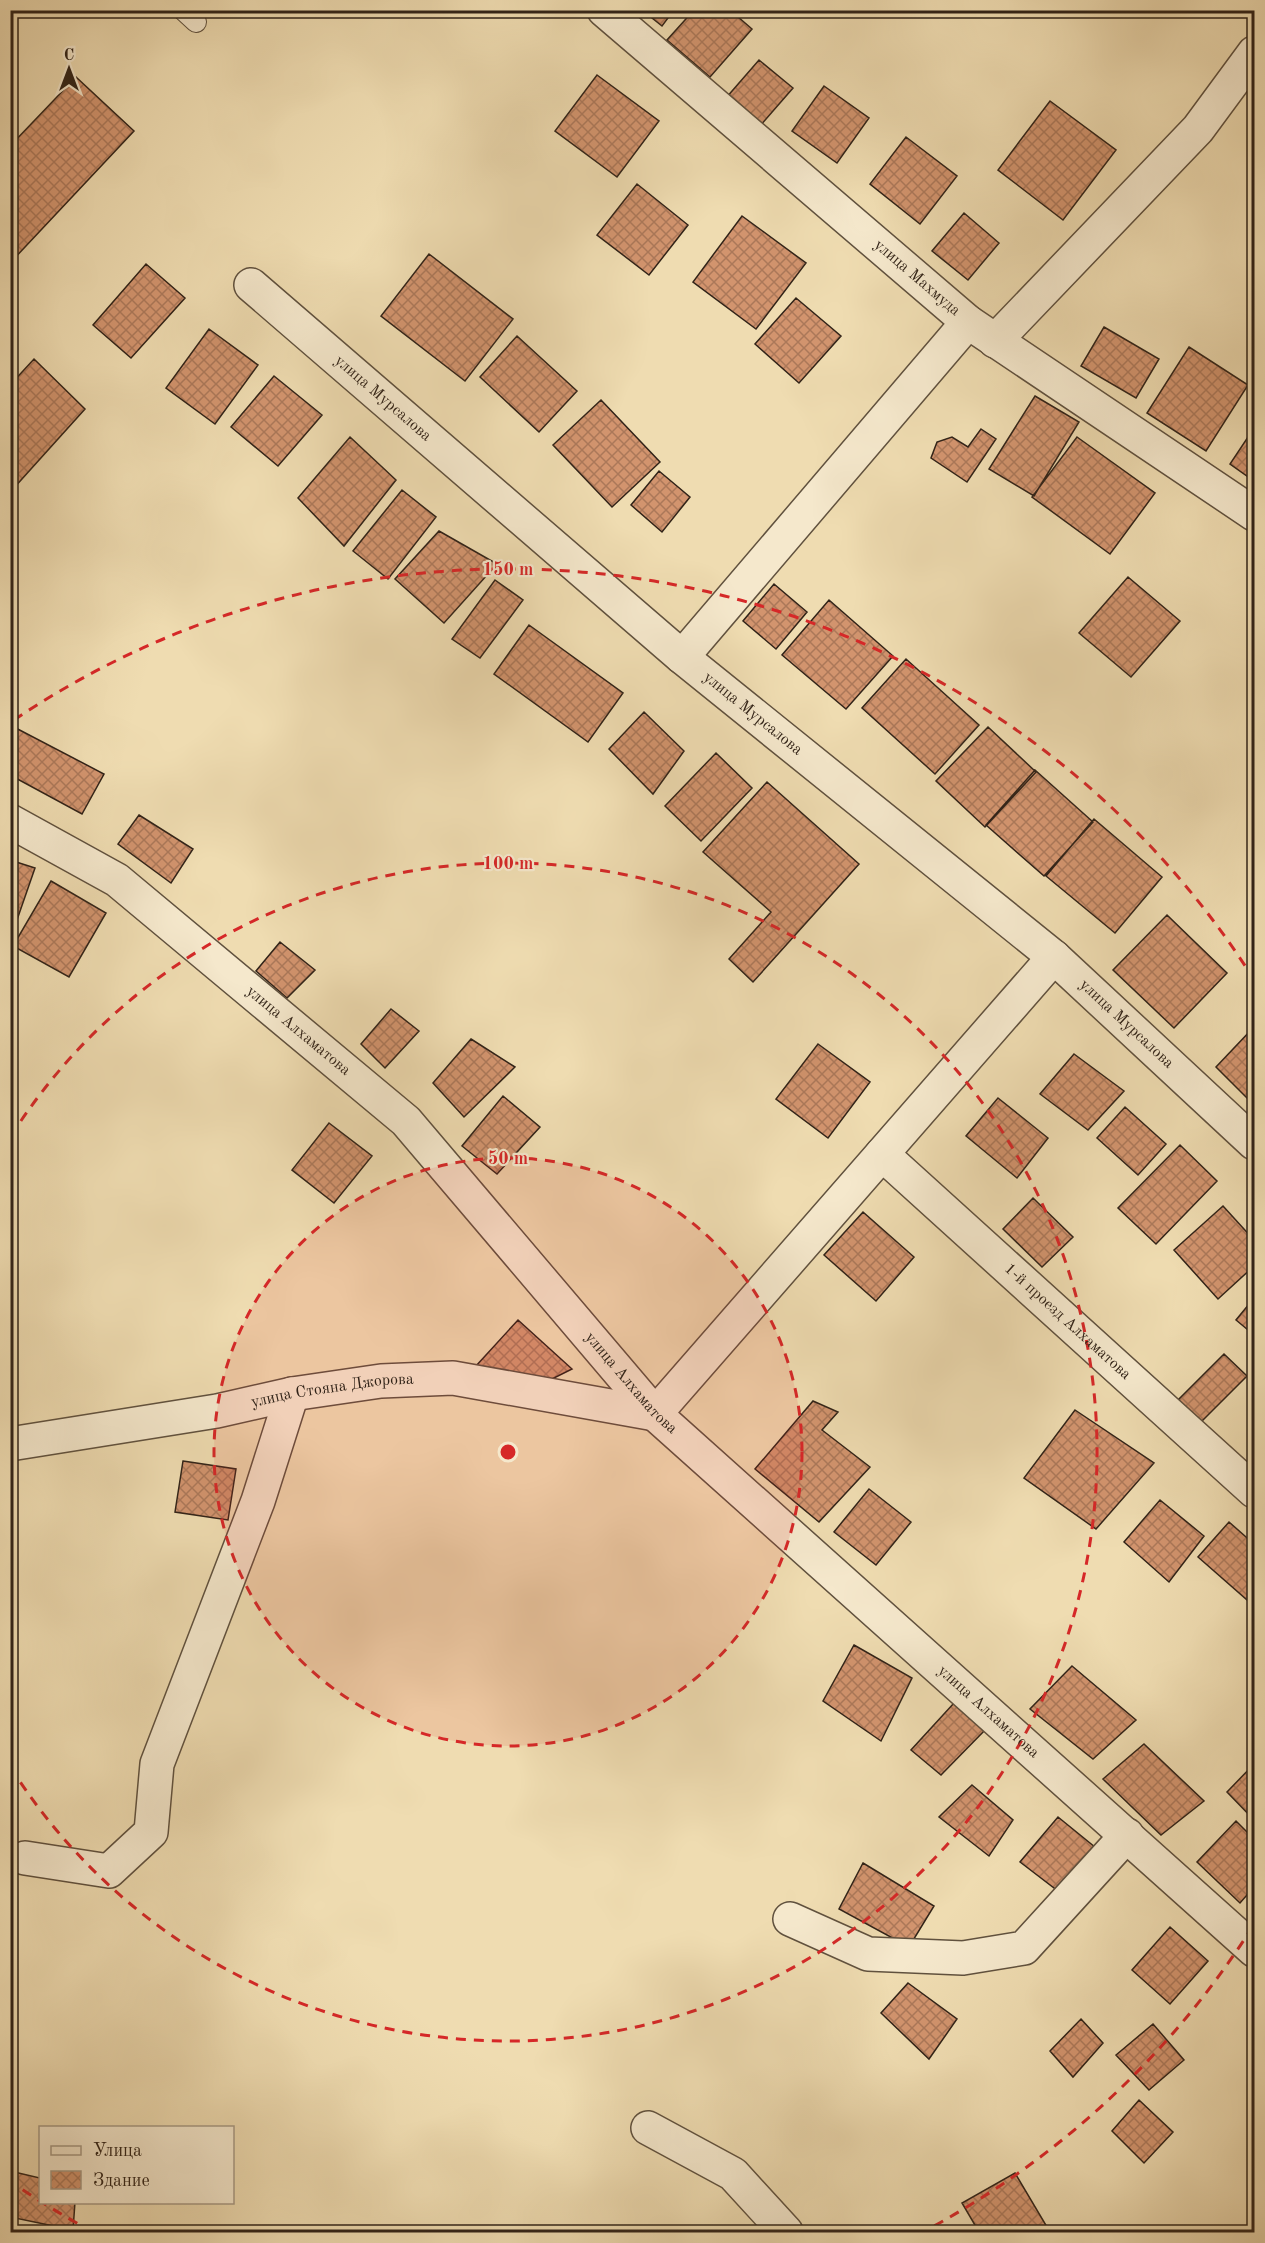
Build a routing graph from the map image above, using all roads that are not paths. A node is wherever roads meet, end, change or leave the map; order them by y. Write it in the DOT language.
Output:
graph roads {
  1 [pos="604,10"];
  2 [pos="1254,53"];
  3 [pos="250,285"];
  4 [pos="968,322"];
  5 [pos="995,341"];
  6 [pos="1254,514"];
  7 [pos="682,657"];
  8 [pos="10,821"];
  9 [pos="1054,957"];
  10 [pos="1254,1143"];
  11 [pos="882,1154"];
  12 [pos="292,1394"];
  13 [pos="655,1414"];
  14 [pos="10,1444"];
  15 [pos="1254,1491"];
  16 [pos="1127,1836"];
  17 [pos="25,1858"];
  18 [pos="790,1919"];
  19 [pos="1254,1950"];
  20 [pos="648,2128"];
  21 [pos="786,2232"];
  1 -- 4 [label="street, улица Махмуда"];
  2 -- 5 [label="street"];
  3 -- 7 [label="street, улица Мурсалова"];
  4 -- 5 [label="street, улица Махмуда"];
  4 -- 7 [label="street"];
  5 -- 6 [label="street, улица Махмуда"];
  7 -- 9 [label="street, улица Мурсалова"];
  8 -- 13 [label="street, улица Алхаматова"];
  9 -- 10 [label="street, улица Мурсалова"];
  9 -- 11 [label="street"];
  11 -- 13 [label="street"];
  11 -- 15 [label="street, 1-й проезд Алхаматова"];
  12 -- 13 [label="street, улица Стояна Джорова"];
  12 -- 14 [label="street, улица Стояна Джорова"];
  12 -- 17 [label="street"];
  13 -- 16 [label="street, улица Алхаматова"];
  16 -- 18 [label="street"];
  16 -- 19 [label="street, улица Алхаматова"];
  20 -- 21 [label="street"];
}
